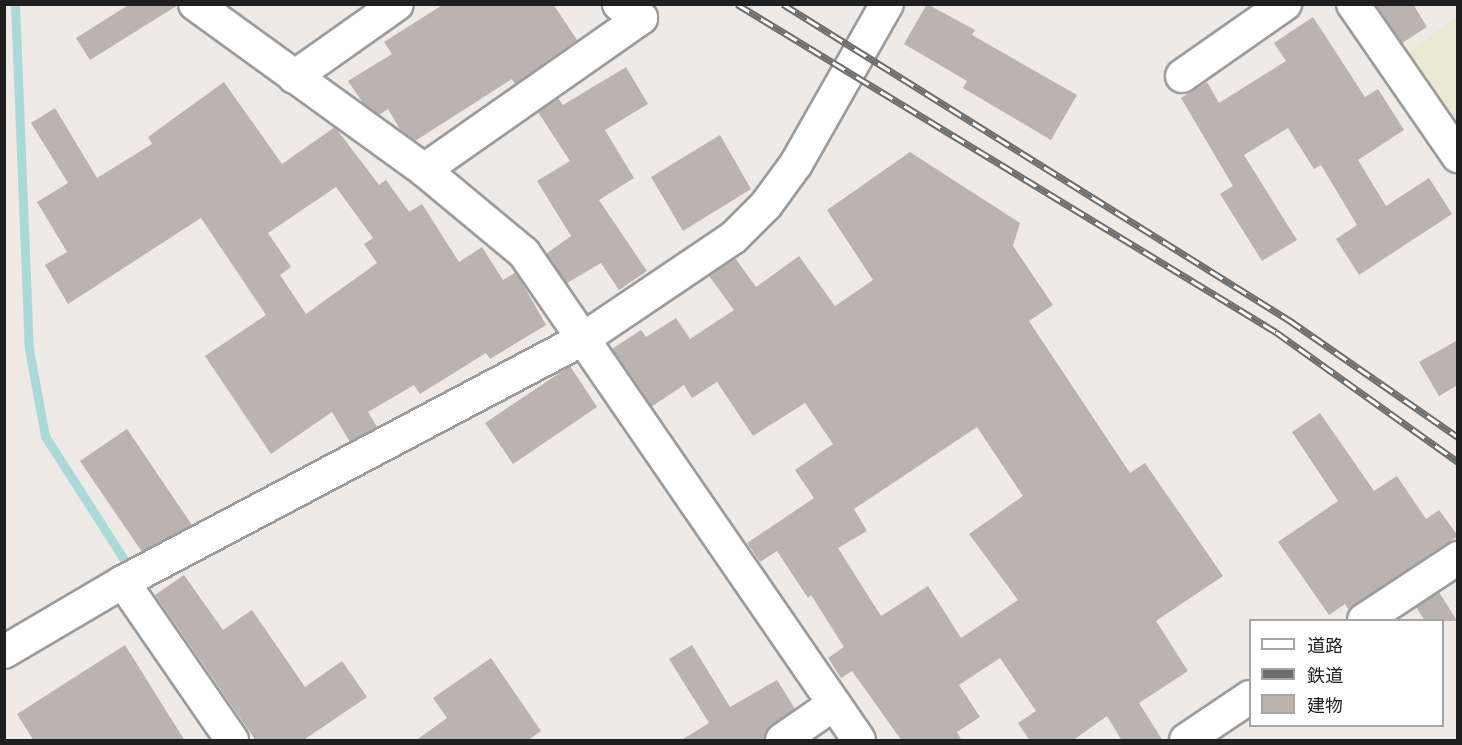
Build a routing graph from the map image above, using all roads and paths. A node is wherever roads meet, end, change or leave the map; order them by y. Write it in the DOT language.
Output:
graph roads {
  1 [pos="195,4"];
  2 [pos="397,4"];
  3 [pos="619,4"];
  4 [pos="887,4"];
  5 [pos="1285,4"];
  6 [pos="1353,4"];
  7 [pos="1182,76"];
  8 [pos="294,77"];
  9 [pos="1458,156"];
  10 [pos="424,170"];
  11 [pos="583,339"];
  12 [pos="1458,558"];
  13 [pos="134,577"];
  14 [pos="1367,619"];
  15 [pos="4,652"];
  16 [pos="1249,698"];
  17 [pos="834,704"];
  18 [pos="232,741"];
  19 [pos="782,741"];
  20 [pos="859,741"];
  21 [pos="1186,741"];
  1 -- 8 [label="street"];
  2 -- 8 [label="street"];
  3 -- 10 [label="street"];
  4 -- 11 [label="street"];
  5 -- 7 [label="street"];
  6 -- 9 [label="street"];
  8 -- 10 [label="street"];
  10 -- 11 [label="street"];
  11 -- 13 [label="street"];
  11 -- 17 [label="street"];
  12 -- 14 [label="street"];
  13 -- 15 [label="street"];
  13 -- 18 [label="street"];
  16 -- 21 [label="street"];
  17 -- 19 [label="street"];
  17 -- 20 [label="street"];
}
